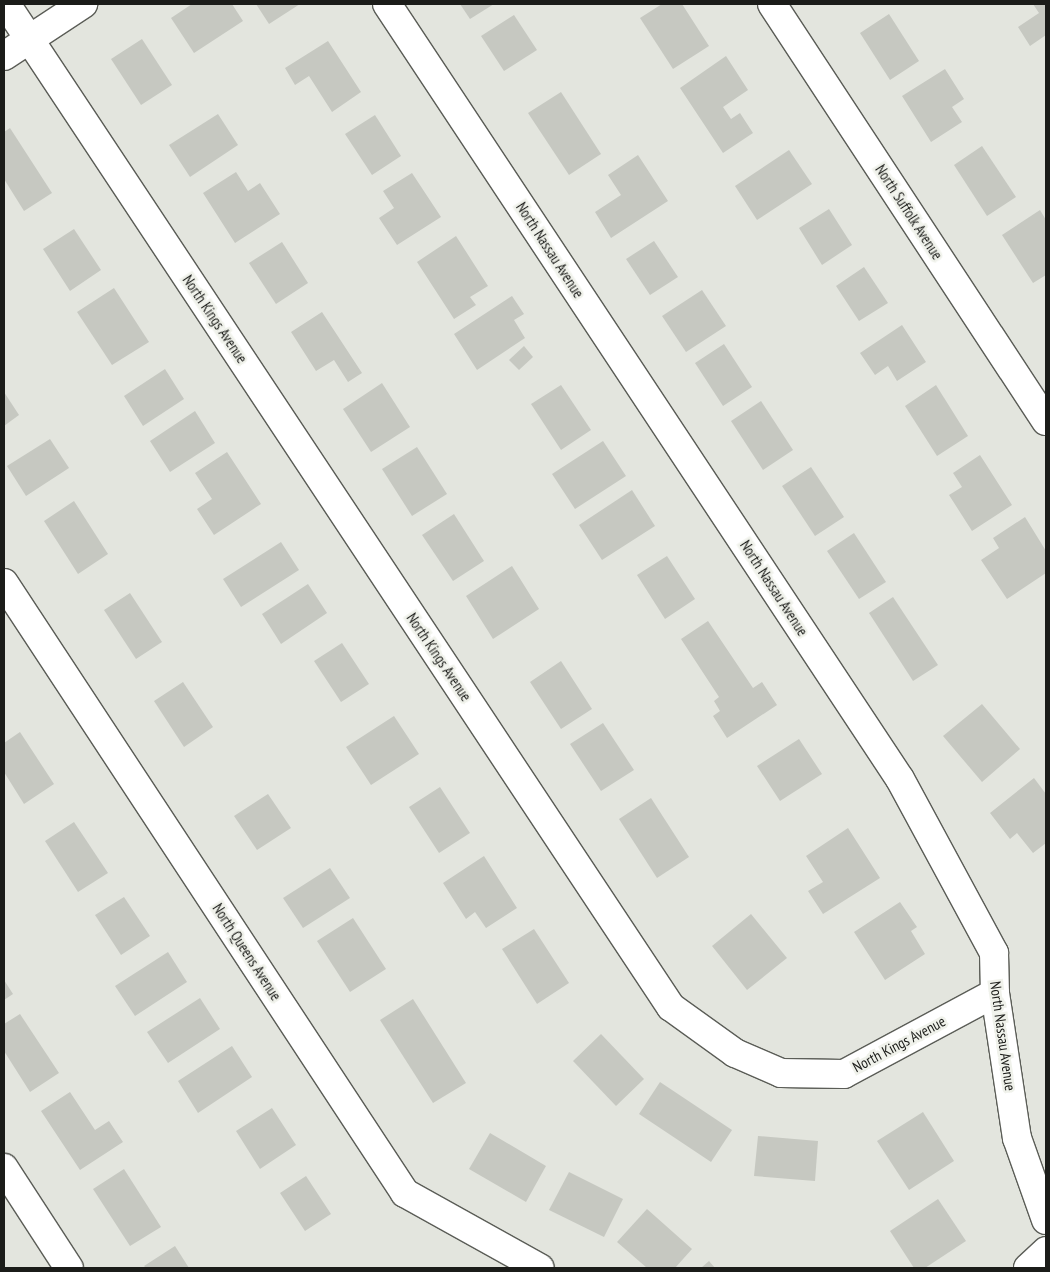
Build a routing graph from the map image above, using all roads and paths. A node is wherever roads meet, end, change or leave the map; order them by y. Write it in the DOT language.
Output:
graph roads {
  1 [pos="6,4"];
  2 [pos="83,4"];
  3 [pos="387,4"];
  4 [pos="772,4"];
  5 [pos="29,39"];
  6 [pos="4,56"];
  7 [pos="1046,420"];
  8 [pos="4,583"];
  9 [pos="995,993"];
  10 [pos="4,1168"];
  11 [pos="1046,1220"];
  12 [pos="1046,1251"];
  13 [pos="69,1268"];
  14 [pos="540,1268"];
  15 [pos="1028,1268"];
  1 -- 5 [label="street, North Kings Avenue"];
  2 -- 5 [label="street"];
  3 -- 9 [label="street, North Nassau Avenue"];
  4 -- 7 [label="street, North Suffolk Avenue"];
  5 -- 6 [label="street"];
  5 -- 9 [label="street, North Kings Avenue"];
  8 -- 14 [label="street, North Queens Avenue"];
  9 -- 11 [label="street, North Nassau Avenue"];
  10 -- 13 [label="street"];
  12 -- 15 [label="street"];
}
